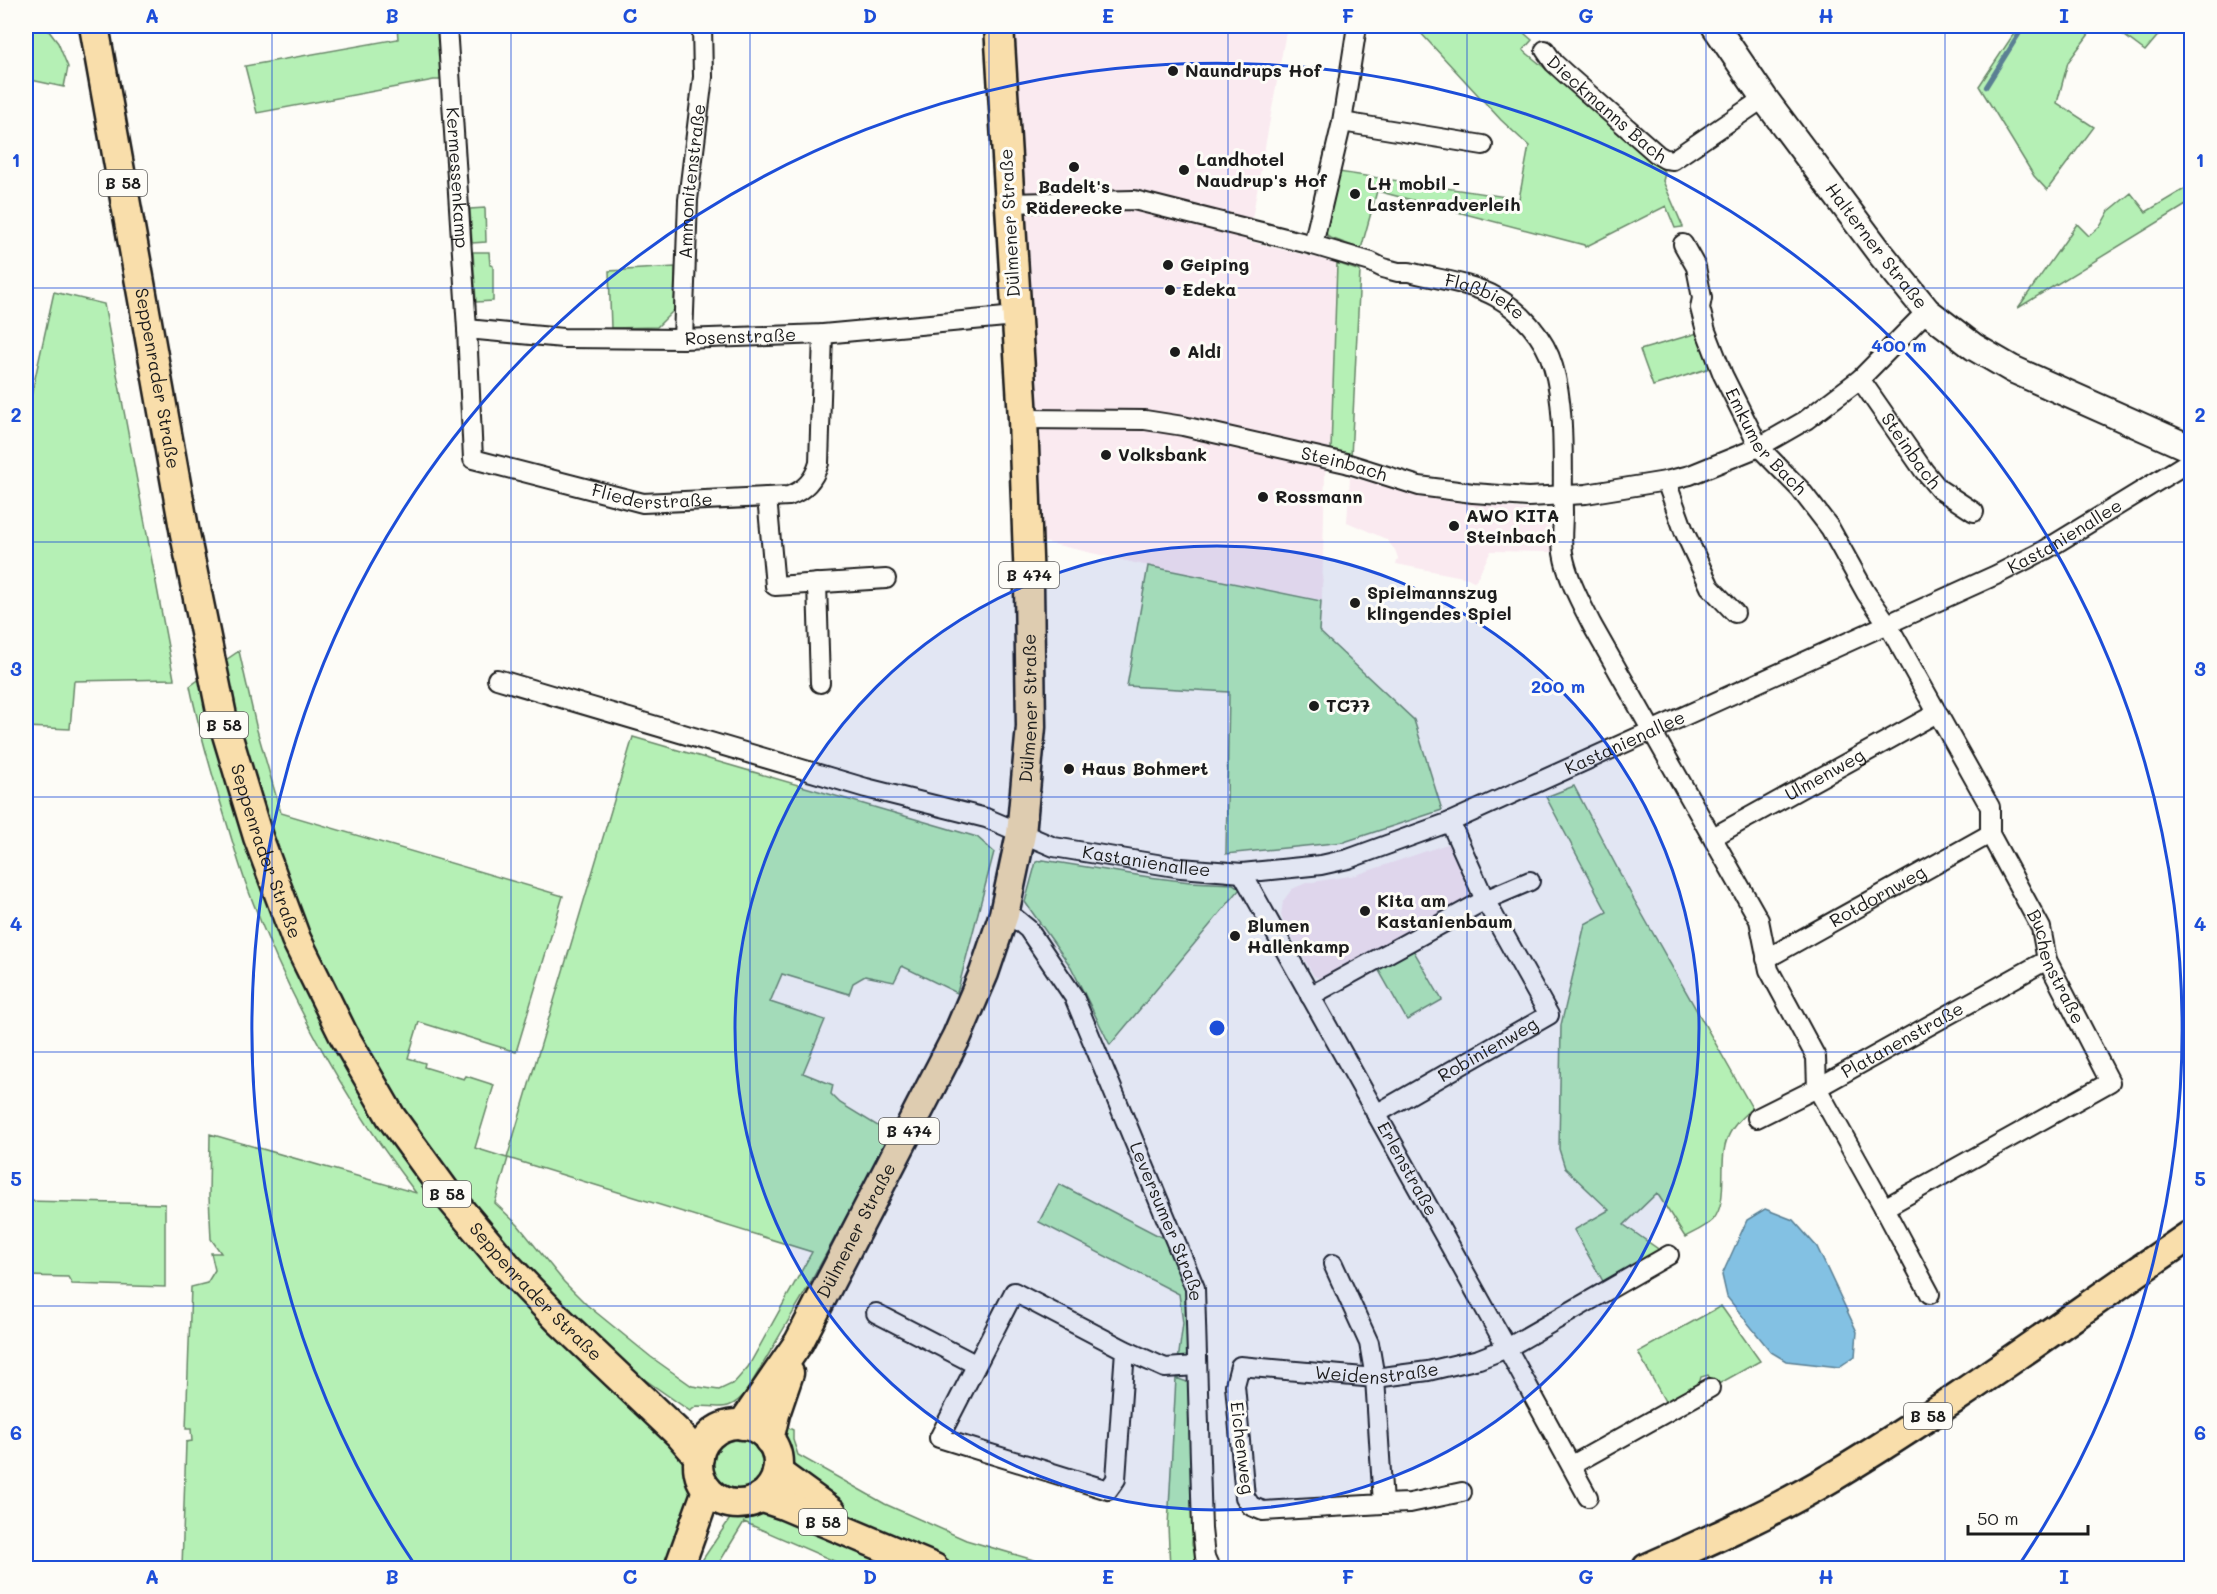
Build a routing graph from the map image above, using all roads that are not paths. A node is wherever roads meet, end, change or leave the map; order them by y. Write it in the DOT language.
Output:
graph roads {
  1 [pos="94,26"];
  2 [pos="447,26"];
  3 [pos="702,26"];
  4 [pos="999,26"];
  5 [pos="1357,26"];
  6 [pos="1715,26"];
  7 [pos="1545,50"];
  8 [pos="1764,98"];
  9 [pos="1342,122"];
  10 [pos="1483,145"];
  11 [pos="1009,203"];
  12 [pos="1683,244"];
  13 [pos="1313,245"];
  14 [pos="1927,311"];
  15 [pos="1016,316"];
  16 [pos="467,329"];
  17 [pos="824,334"];
  18 [pos="683,339"];
  19 [pos="1860,379"];
  20 [pos="1023,419"];
  21 [pos="1760,447"];
  22 [pos="2192,449"];
  23 [pos="2192,460"];
  24 [pos="1666,481"];
  25 [pos="1563,494"];
  26 [pos="767,497"];
  27 [pos="1974,512"];
  28 [pos="886,579"];
  29 [pos="817,583"];
  30 [pos="1735,613"];
  31 [pos="1887,624"];
  32 [pos="497,679"];
  33 [pos="820,683"];
  34 [pos="1937,713"];
  35 [pos="1651,732"];
  36 [pos="1450,822"];
  37 [pos="1021,834"];
  38 [pos="1990,834"];
  39 [pos="1713,837"];
  40 [pos="1242,873"];
  41 [pos="1530,881"];
  42 [pos="1485,900"];
  43 [pos="1004,914"];
  44 [pos="1766,959"];
  45 [pos="2047,960"];
  46 [pos="1310,996"];
  47 [pos="1817,1088"];
  48 [pos="1376,1114"];
  49 [pos="1757,1118"];
  50 [pos="1884,1208"];
  51 [pos="2192,1234"];
  52 [pos="1669,1255"];
  53 [pos="1333,1264"];
  54 [pos="1930,1294"];
  55 [pos="876,1313"];
  56 [pos="799,1342"];
  57 [pos="1507,1348"];
  58 [pos="1125,1350"];
  59 [pos="975,1364"];
  60 [pos="1197,1366"];
  61 [pos="1240,1366"];
  62 [pos="609,1369"];
  63 [pos="1375,1378"];
  64 [pos="1710,1388"];
  65 [pos="729,1428"];
  66 [pos="769,1440"];
  67 [pos="699,1457"];
  68 [pos="1572,1466"];
  69 [pos="777,1472"];
  70 [pos="707,1490"];
  71 [pos="1462,1492"];
  72 [pos="760,1497"];
  73 [pos="1588,1497"];
  74 [pos="732,1503"];
  75 [pos="1383,1504"];
  76 [pos="885,1549"];
  77 [pos="679,1569"];
  78 [pos="688,1569"];
  79 [pos="934,1569"];
  80 [pos="1210,1569"];
  81 [pos="1647,1569"];
  1 -- 62 [label="main road, Seppenrader Straße / B 58"];
  2 -- 16 [label="street, Kermessenkamp"];
  3 -- 18 [label="street, Ammonitenstraße"];
  4 -- 11 [label="main road, Dülmener Straße / B 474"];
  5 -- 9 [label="street"];
  6 -- 8 [label="street, Halterner Straße"];
  7 -- 8 [label="street, Dieckmanns Bach"];
  8 -- 14 [label="street, Halterner Straße"];
  9 -- 10 [label="street"];
  9 -- 13 [label="street"];
  11 -- 13 [label="street, Flaßbieke"];
  11 -- 15 [label="main road, Dülmener Straße / B 474"];
  12 -- 21 [label="street, Emkumer Bach"];
  13 -- 25 [label="street, Flaßbieke"];
  14 -- 19 [label="street, Steinbach"];
  14 -- 22 [label="street, Halterner Straße"];
  15 -- 17 [label="street, Rosenstraße"];
  15 -- 20 [label="main road, Dülmener Straße / B 474"];
  16 -- 18 [label="street, Rosenstraße"];
  16 -- 26 [label="street, Fliederstraße"];
  17 -- 18 [label="street, Rosenstraße"];
  17 -- 26 [label="street, Fliederstraße"];
  19 -- 21 [label="street, Steinbach"];
  19 -- 27 [label="street, Steinbach"];
  20 -- 25 [label="street, Steinbach"];
  20 -- 37 [label="main road, Dülmener Straße / B 474"];
  21 -- 24 [label="street, Steinbach"];
  21 -- 31 [label="street, Emkumer Bach"];
  23 -- 31 [label="street, Kastanienallee"];
  24 -- 25 [label="street, Steinbach"];
  24 -- 30 [label="street"];
  25 -- 35 [label="street, Flaßbieke"];
  26 -- 29 [label="street"];
  28 -- 29 [label="street"];
  29 -- 33 [label="street"];
  31 -- 34 [label="street, Buchenstraße"];
  31 -- 35 [label="street, Kastanienallee"];
  32 -- 37 [label="street, Kastanienallee"];
  34 -- 38 [label="street, Buchenstraße"];
  34 -- 39 [label="street, Ulmenweg"];
  35 -- 36 [label="street, Kastanienallee"];
  35 -- 39 [label="street"];
  36 -- 40 [label="street, Kastanienallee"];
  36 -- 42 [label="street, Robinienweg"];
  37 -- 40 [label="street, Kastanienallee"];
  37 -- 43 [label="main road, Dülmener Straße / B 474"];
  38 -- 44 [label="street, Rotdornweg"];
  38 -- 45 [label="street, Buchenstraße"];
  39 -- 44 [label="street"];
  40 -- 46 [label="street, Erlenstraße"];
  41 -- 42 [label="street"];
  42 -- 46 [label="street"];
  42 -- 48 [label="street, Robinienweg"];
  43 -- 56 [label="main road, Dülmener Straße / B 474"];
  43 -- 60 [label="street, Leversumer Straße"];
  44 -- 47 [label="street"];
  45 -- 47 [label="street, Platanenstraße"];
  45 -- 50 [label="street, Buchenstraße"];
  46 -- 48 [label="street, Erlenstraße"];
  47 -- 49 [label="street, Platanenstraße"];
  47 -- 50 [label="street"];
  48 -- 57 [label="street, Erlenstraße"];
  50 -- 54 [label="street"];
  51 -- 81 [label="main road, B 58"];
  52 -- 57 [label="street"];
  53 -- 63 [label="street"];
  55 -- 59 [label="street"];
  56 -- 65 [label="main road, Dülmener Straße / B 474"];
  56 -- 66 [label="main road, Dülmener Straße / B 474"];
  57 -- 63 [label="street, Weidenstraße"];
  57 -- 68 [label="street, Erlenstraße"];
  58 -- 59 [label="street"];
  58 -- 59 [label="street"];
  58 -- 60 [label="street"];
  60 -- 80 [label="street, Leversumer Straße"];
  61 -- 63 [label="street, Weidenstraße"];
  61 -- 75 [label="street, Eichenweg"];
  62 -- 65 [label="main road, Seppenrader Straße / B 58"];
  62 -- 67 [label="main road, Seppenrader Straße / B 58"];
  63 -- 75 [label="street"];
  64 -- 68 [label="street"];
  65 -- 66 [label="main road"];
  65 -- 67 [label="main road"];
  66 -- 69 [label="main road"];
  67 -- 70 [label="main road"];
  68 -- 73 [label="street, Erlenstraße"];
  69 -- 72 [label="main road"];
  69 -- 76 [label="main road, B 58"];
  70 -- 74 [label="main road"];
  70 -- 77 [label="main road"];
  71 -- 75 [label="street, Eichenweg"];
  72 -- 74 [label="main road"];
  72 -- 76 [label="main road, B 58"];
  74 -- 78 [label="main road"];
  76 -- 79 [label="main road, B 58"];
}
